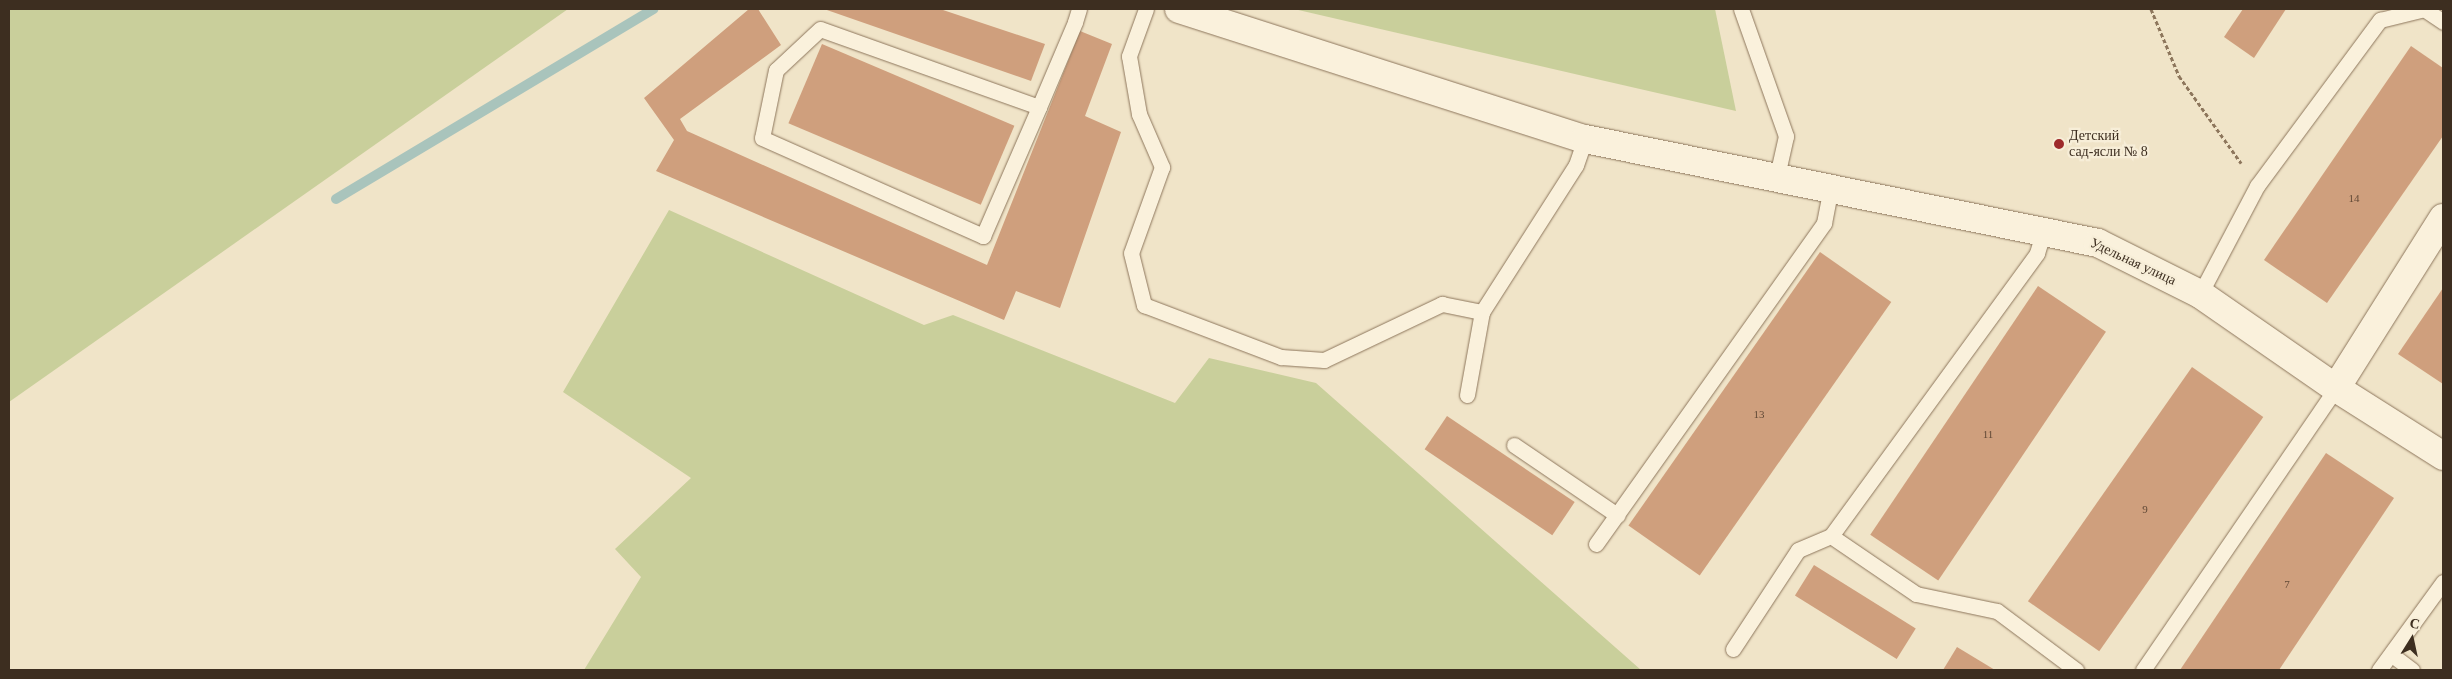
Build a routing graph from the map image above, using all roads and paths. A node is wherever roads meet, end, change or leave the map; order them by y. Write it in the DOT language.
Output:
graph roads {
  1 [pos="1079,9"];
  2 [pos="1146,9"];
  3 [pos="1178,9"];
  4 [pos="1741,9"];
  5 [pos="2151,9"];
  6 [pos="2424,9"];
  7 [pos="2443,22"];
  8 [pos="1039,107"];
  9 [pos="1585,138"];
  10 [pos="1777,176"];
  11 [pos="1831,186"];
  12 [pos="2258,186"];
  13 [pos="2443,218"];
  14 [pos="2044,230"];
  15 [pos="2200,294"];
  16 [pos="1482,312"];
  17 [pos="2336,388"];
  18 [pos="1466,395"];
  19 [pos="1514,445"];
  20 [pos="2443,456"];
  21 [pos="1617,515"];
  22 [pos="1831,536"];
  23 [pos="1596,544"];
  24 [pos="2443,582"];
  25 [pos="1733,649"];
  26 [pos="2392,655"];
  27 [pos="2076,670"];
  28 [pos="2143,670"];
  29 [pos="2379,670"];
  30 [pos="2412,670"];
  1 -- 8 [label="lane"];
  2 -- 16 [label="lane"];
  3 -- 9 [label="street, Удельная улица"];
  4 -- 10 [label="lane"];
  5 -- 12 [label="path"];
  6 -- 7 [label="lane"];
  6 -- 12 [label="lane"];
  8 -- 8 [label="lane"];
  9 -- 10 [label="street, Удельная улица"];
  9 -- 16 [label="lane"];
  10 -- 11 [label="street, Удельная улица"];
  11 -- 14 [label="street, Удельная улица"];
  11 -- 21 [label="lane"];
  12 -- 15 [label="lane"];
  13 -- 17 [label="street"];
  14 -- 15 [label="street, Удельная улица"];
  14 -- 22 [label="lane"];
  15 -- 17 [label="street, Удельная улица"];
  16 -- 18 [label="lane"];
  17 -- 20 [label="street, Удельная улица"];
  17 -- 28 [label="lane"];
  19 -- 21 [label="lane"];
  21 -- 23 [label="lane"];
  22 -- 25 [label="lane"];
  22 -- 27 [label="lane"];
  24 -- 26 [label="lane"];
  26 -- 29 [label="lane"];
  26 -- 30 [label="lane"];
}
